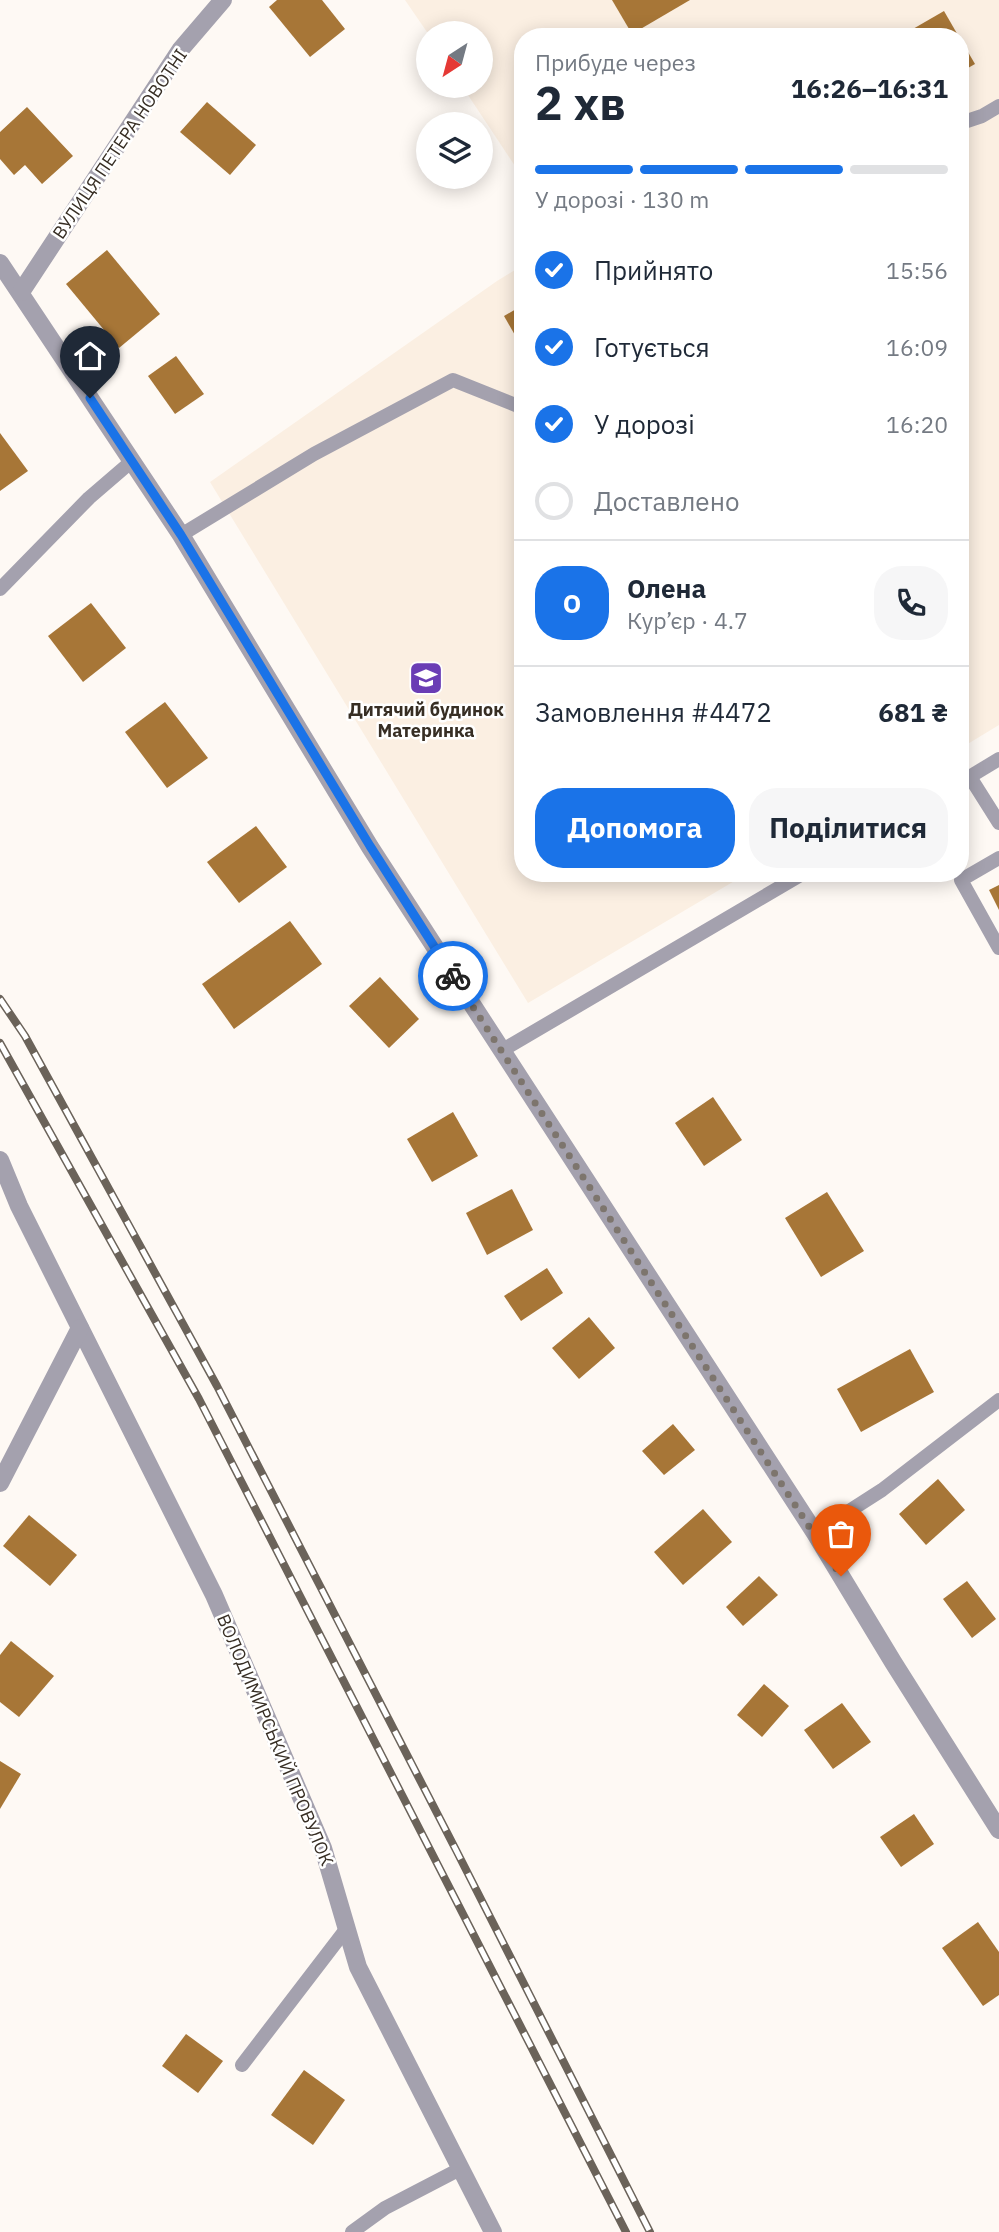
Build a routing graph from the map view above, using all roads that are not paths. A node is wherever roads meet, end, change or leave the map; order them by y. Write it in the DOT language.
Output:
graph roads {
  1 [pos="223,0"];
  2 [pos="999,106"];
  3 [pos="969,120"];
  4 [pos="0,263"];
  5 [pos="21,292"];
  6 [pos="514,404"];
  7 [pos="132,461"];
  8 [pos="181,535"];
  9 [pos="0,589"];
  10 [pos="999,759"];
  11 [pos="969,777"];
  12 [pos="969,784"];
  13 [pos="999,823"];
  14 [pos="999,858"];
  15 [pos="969,875"];
  16 [pos="789,882"];
  17 [pos="962,882"];
  18 [pos="999,948"];
  19 [pos="500,1051"];
  20 [pos="0,1160"];
  21 [pos="80,1328"];
  22 [pos="999,1400"];
  23 [pos="0,1483"];
  24 [pos="815,1533"];
  25 [pos="999,1830"];
  26 [pos="347,1928"];
  27 [pos="243,2065"];
  28 [pos="460,2169"];
  29 [pos="352,2232"];
  30 [pos="493,2232"];
  1 -- 5 [label="street, ВУЛИЦЯ ПЕТЕРА НОВОТНІ"];
  2 -- 3 [label="lane"];
  4 -- 5 [label="street"];
  5 -- 7 [label="street"];
  6 -- 8 [label="lane"];
  7 -- 8 [label="street"];
  7 -- 9 [label="lane"];
  8 -- 19 [label="street"];
  10 -- 11 [label="lane"];
  12 -- 13 [label="lane"];
  14 -- 15 [label="lane"];
  16 -- 19 [label="lane"];
  17 -- 18 [label="lane"];
  19 -- 24 [label="street"];
  20 -- 21 [label="street, ВОЛОДИМИРСЬКИЙ ПРОВУЛОК"];
  21 -- 23 [label="street"];
  21 -- 26 [label="street, ВОЛОДИМИРСЬКИЙ ПРОВУЛОК"];
  22 -- 24 [label="lane"];
  24 -- 25 [label="street"];
  26 -- 27 [label="lane"];
  26 -- 28 [label="street, ВОЛОДИМИРСЬКИЙ ПРОВУЛОК"];
  28 -- 29 [label="lane"];
  28 -- 30 [label="street, ВОЛОДИМИРСЬКИЙ ПРОВУЛОК"];
}
